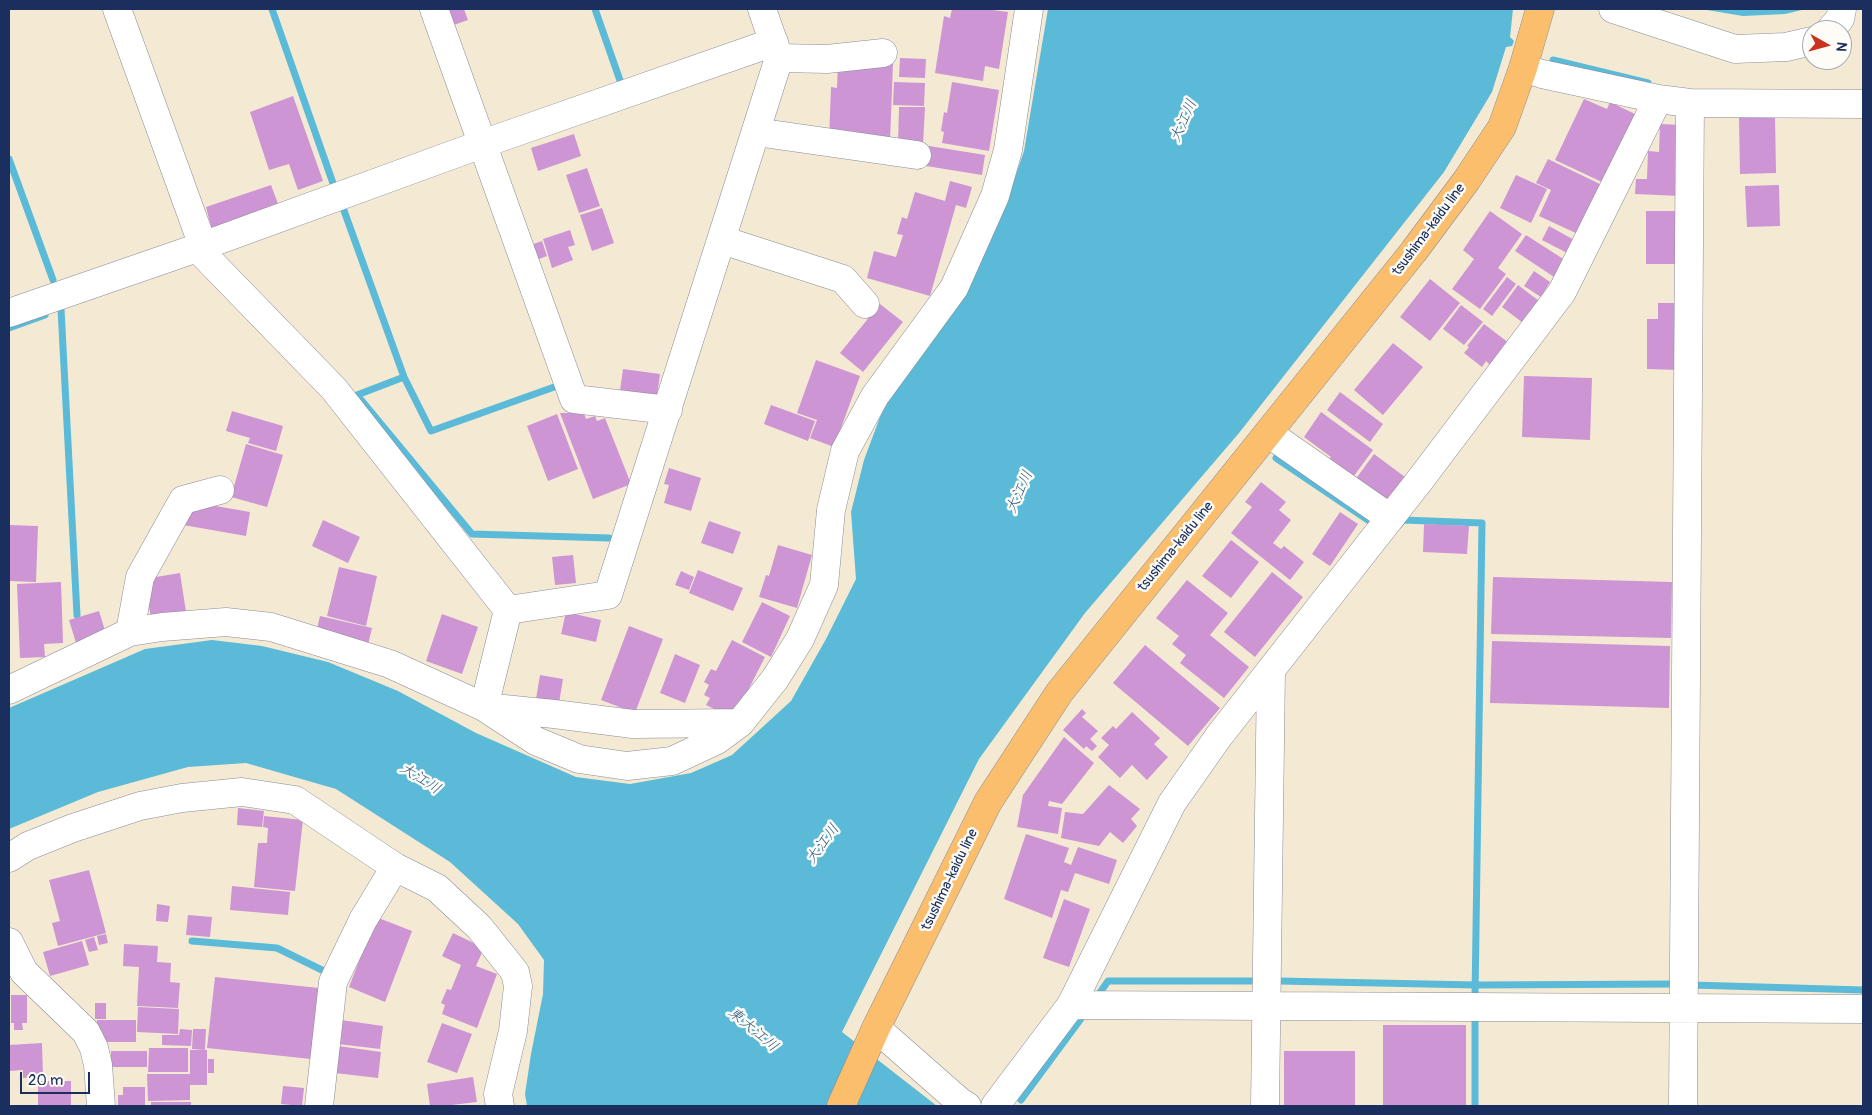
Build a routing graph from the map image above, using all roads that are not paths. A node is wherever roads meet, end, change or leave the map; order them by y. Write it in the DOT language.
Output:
graph roads {
  1 [pos="117,9"];
  2 [pos="434,9"];
  3 [pos="762,9"];
  4 [pos="1029,9"];
  5 [pos="1540,9"];
  6 [pos="1613,9"];
  7 [pos="1802,43"];
  8 [pos="777,50"];
  9 [pos="883,53"];
  10 [pos="1523,68"];
  11 [pos="1658,99"];
  12 [pos="1690,103"];
  13 [pos="1863,104"];
  14 [pos="756,132"];
  15 [pos="482,144"];
  16 [pos="917,155"];
  17 [pos="722,240"];
  18 [pos="200,247"];
  19 [pos="865,304"];
  20 [pos="9,313"];
  21 [pos="668,410"];
  22 [pos="1268,433"];
  23 [pos="220,490"];
  24 [pos="1390,518"];
  25 [pos="508,610"];
  26 [pos="130,632"];
  27 [pos="1271,670"];
  28 [pos="9,690"];
  29 [pos="484,707"];
  30 [pos="740,723"];
  31 [pos="9,858"];
  32 [pos="395,867"];
  33 [pos="9,942"];
  34 [pos="1071,1005"];
  35 [pos="1266,1006"];
  36 [pos="1683,1008"];
  37 [pos="1863,1009"];
  38 [pos="874,1035"];
  39 [pos="101,1106"];
  40 [pos="319,1106"];
  41 [pos="500,1106"];
  42 [pos="841,1106"];
  43 [pos="967,1106"];
  44 [pos="995,1106"];
  45 [pos="1265,1106"];
  46 [pos="1683,1106"];
  1 -- 18 [label="street"];
  2 -- 15 [label="street"];
  3 -- 8 [label="street"];
  4 -- 30 [label="street"];
  5 -- 10 [label="main road, tsushima-kaidu line"];
  6 -- 7 [label="street"];
  8 -- 9 [label="street"];
  8 -- 14 [label="street"];
  8 -- 15 [label="street"];
  10 -- 11 [label="street"];
  10 -- 22 [label="main road, tsushima-kaidu line"];
  11 -- 12 [label="street"];
  11 -- 24 [label="street"];
  12 -- 13 [label="street"];
  12 -- 36 [label="street"];
  14 -- 16 [label="street"];
  14 -- 17 [label="street"];
  15 -- 18 [label="street"];
  15 -- 21 [label="street"];
  17 -- 19 [label="street"];
  17 -- 21 [label="street"];
  18 -- 20 [label="street"];
  18 -- 25 [label="street"];
  21 -- 25 [label="street"];
  22 -- 24 [label="street"];
  22 -- 38 [label="main road, tsushima-kaidu line"];
  23 -- 26 [label="street"];
  24 -- 27 [label="street"];
  25 -- 29 [label="street"];
  26 -- 28 [label="street"];
  26 -- 29 [label="street"];
  27 -- 34 [label="street"];
  27 -- 35 [label="street"];
  29 -- 30 [label="street"];
  29 -- 30 [label="street"];
  31 -- 32 [label="street"];
  32 -- 40 [label="street"];
  32 -- 41 [label="street"];
  33 -- 39 [label="street"];
  34 -- 35 [label="street"];
  34 -- 44 [label="street"];
  35 -- 36 [label="street"];
  35 -- 45 [label="street"];
  36 -- 37 [label="street"];
  36 -- 46 [label="street"];
  38 -- 42 [label="main road, tsushima-kaidu line"];
  38 -- 43 [label="street"];
}
